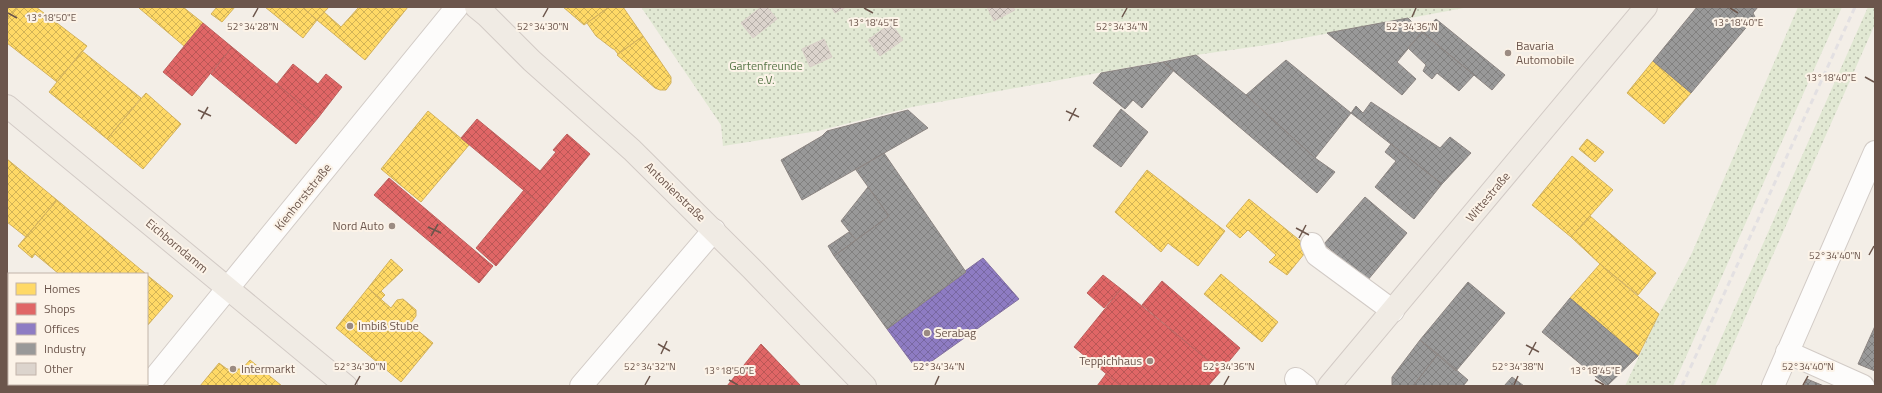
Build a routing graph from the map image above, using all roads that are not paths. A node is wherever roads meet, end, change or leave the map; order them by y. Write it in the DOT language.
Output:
graph roads {
  1 [pos="457,7"];
  2 [pos="476,7"];
  3 [pos="1646,7"];
  4 [pos="7,106"];
  5 [pos="1875,152"];
  6 [pos="714,230"];
  7 [pos="1312,244"];
  8 [pos="229,289"];
  9 [pos="1393,311"];
  10 [pos="1787,352"];
  11 [pos="148,386"];
  12 [pos="346,386"];
  13 [pos="581,386"];
  14 [pos="865,386"];
  15 [pos="1329,386"];
  16 [pos="1772,386"];
  17 [pos="1863,386"];
  1 -- 8 [label="street, Kienhorststraße"];
  2 -- 6 [label="main road, Antonienstraße"];
  3 -- 9 [label="main road, Wittestraße"];
  4 -- 8 [label="main road, Eichborndamm"];
  5 -- 10 [label="street"];
  6 -- 13 [label="street"];
  6 -- 14 [label="main road, Antonienstraße"];
  7 -- 9 [label="street"];
  8 -- 11 [label="street, Kienhorststraße"];
  8 -- 12 [label="main road, Eichborndamm"];
  9 -- 15 [label="main road, Wittestraße"];
  10 -- 16 [label="street"];
  10 -- 17 [label="street"];
}
